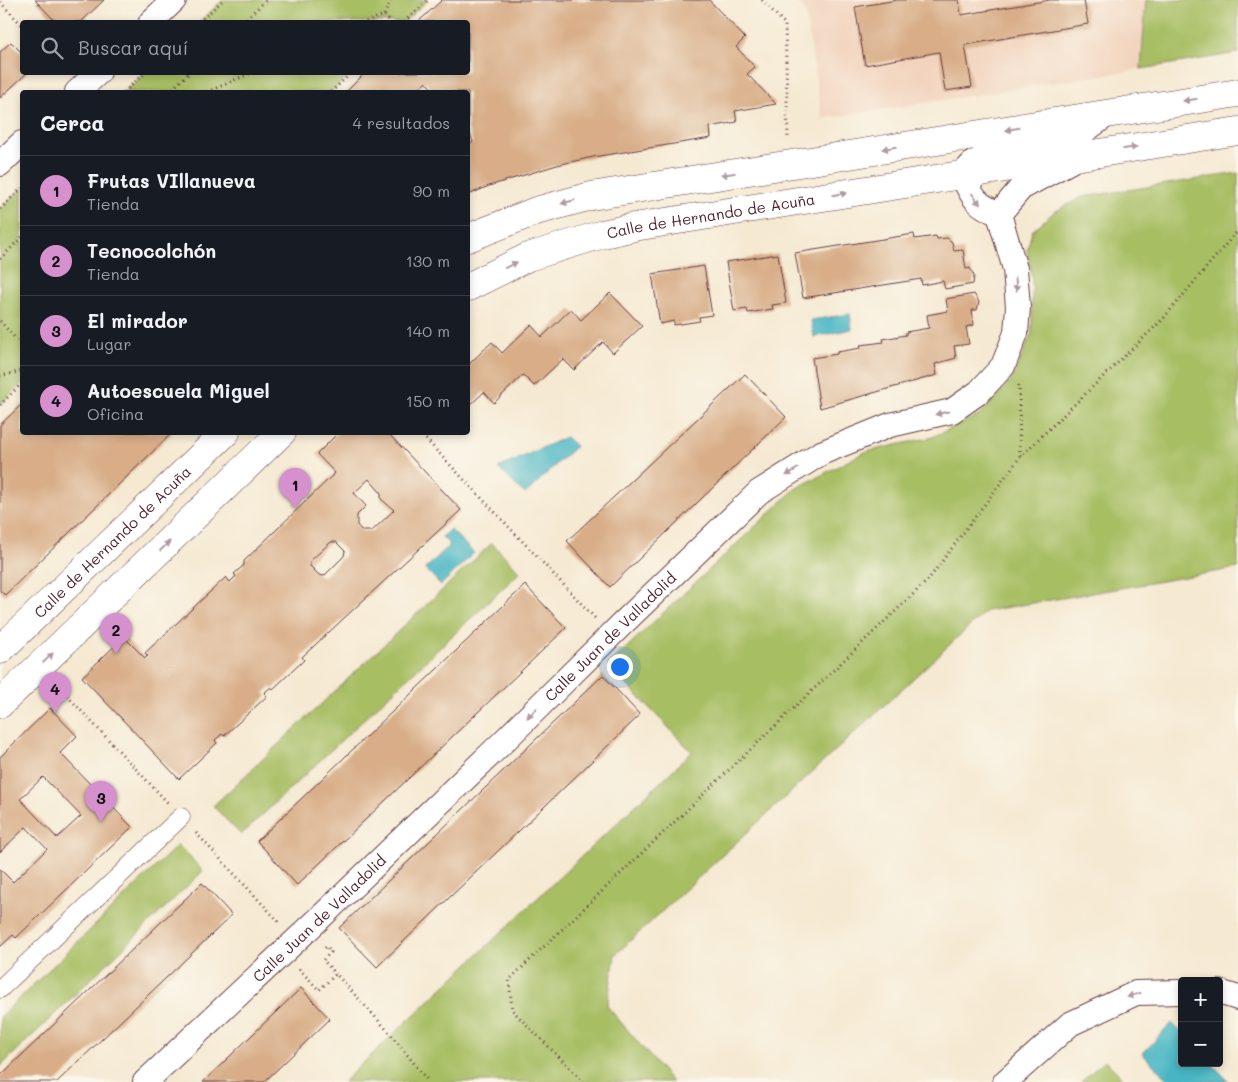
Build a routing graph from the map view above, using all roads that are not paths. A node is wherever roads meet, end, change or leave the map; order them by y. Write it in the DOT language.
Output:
graph roads {
  1 [pos="174,0"];
  2 [pos="153,20"];
  3 [pos="95,75"];
  4 [pos="79,90"];
  5 [pos="1238,93"];
  6 [pos="1108,114"];
  7 [pos="1238,131"];
  8 [pos="937,141"];
  9 [pos="20,145"];
  10 [pos="0,164"];
  11 [pos="1007,170"];
  12 [pos="962,175"];
  13 [pos="999,214"];
  14 [pos="470,237"];
  15 [pos="470,286"];
  16 [pos="223,435"];
  17 [pos="279,435"];
  18 [pos="0,650"];
  19 [pos="0,704"];
  20 [pos="181,817"];
  21 [pos="0,989"];
  22 [pos="1178,992"];
  23 [pos="1223,993"];
  24 [pos="1238,998"];
  25 [pos="144,1082"];
  26 [pos="1005,1082"];
  1 -- 2 [label="street"];
  3 -- 4 [label="street"];
  5 -- 6 [label="street, Calle de Hernando de Acuña, one-way"];
  6 -- 8 [label="street, Calle de Hernando de Acuña, one-way"];
  6 -- 11 [label="street, Calle de Hernando de Acuña"];
  11 -- 7 [label="street, Calle de Hernando de Acuña, one-way"];
  8 -- 11 [label="street, Calle de Hernando de Acuña"];
  8 -- 14 [label="street, Calle de Hernando de Acuña, one-way"];
  9 -- 10 [label="street"];
  11 -- 12 [label="street, Calle de Hernando de Acuña"];
  11 -- 13 [label="street"];
  12 -- 13 [label="street, one-way"];
  15 -- 12 [label="street, Calle de Hernando de Acuña, one-way"];
  13 -- 25 [label="street, Calle Juan de Valladolid, one-way"];
  16 -- 18 [label="street, Calle de Hernando de Acuña"];
  19 -- 17 [label="street, one-way"];
  20 -- 21 [label="street"];
  22 -- 26 [label="street, one-way"];
  23 -- 24 [label="street"];
}
